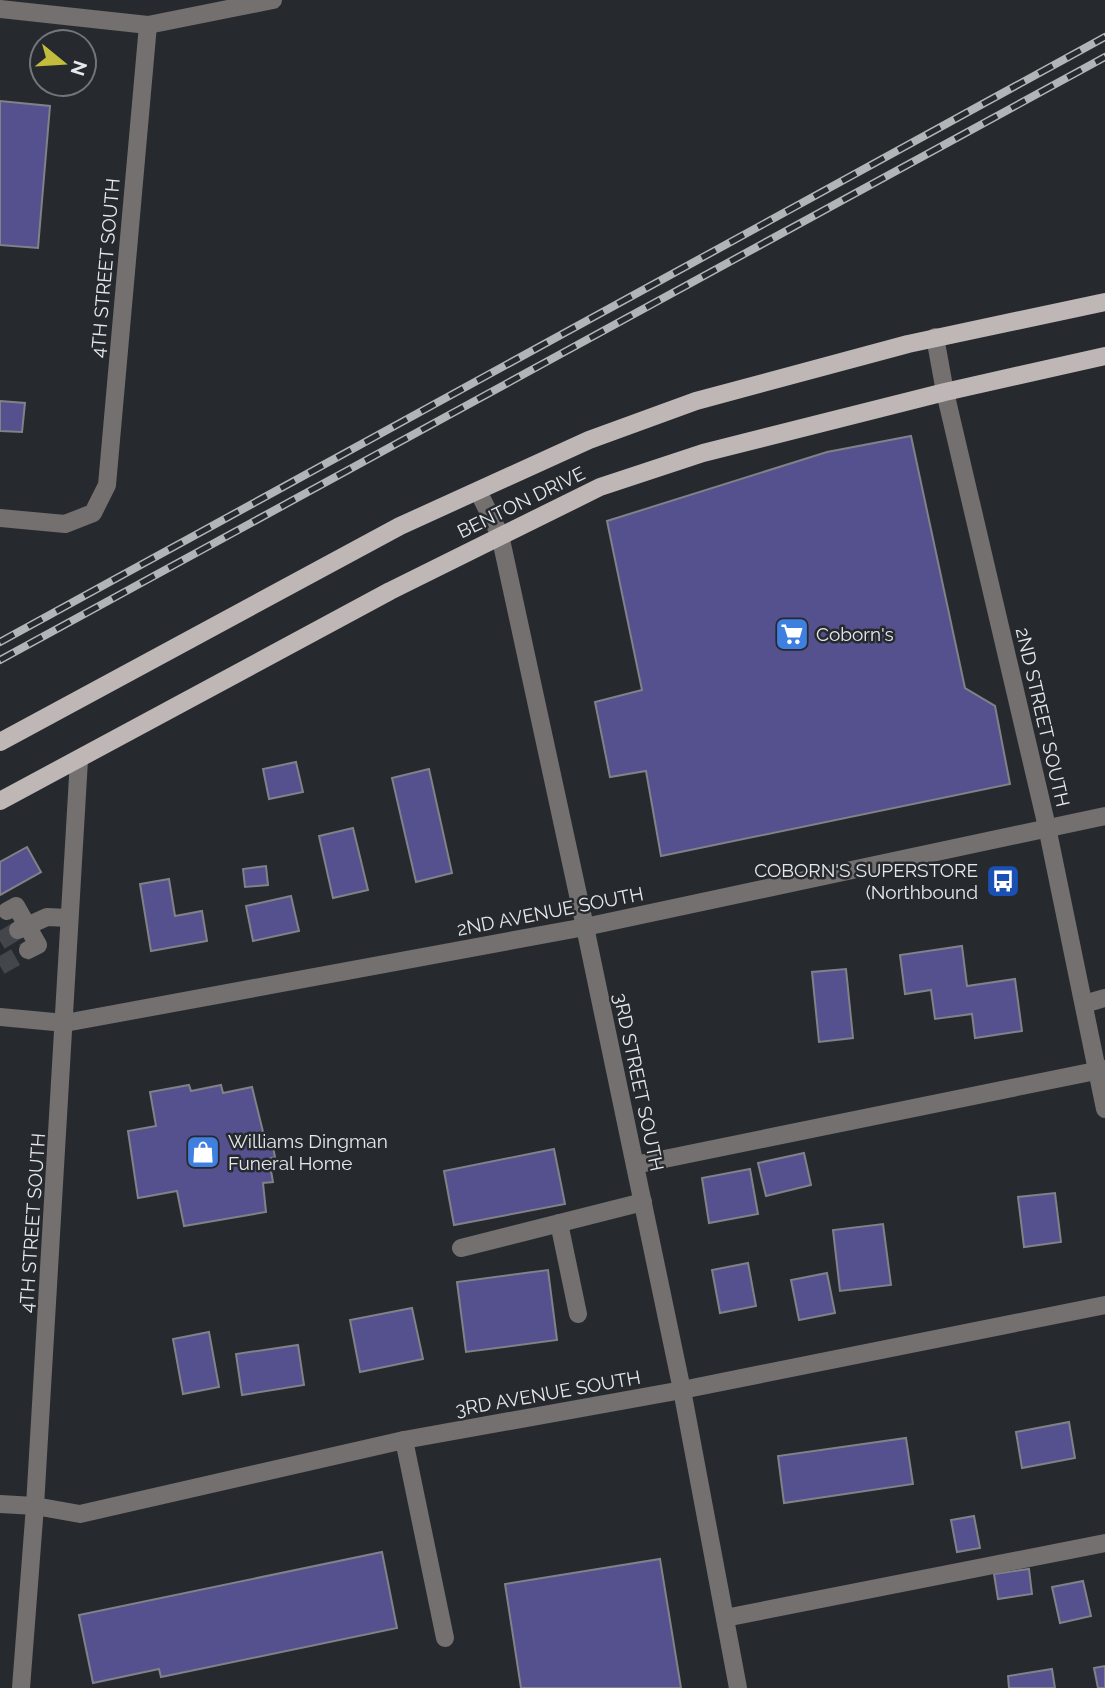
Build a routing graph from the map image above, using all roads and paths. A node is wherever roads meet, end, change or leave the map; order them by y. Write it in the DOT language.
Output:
graph roads {
  1 [pos="273,0"];
  2 [pos="23,5"];
  3 [pos="0,9"];
  4 [pos="148,25"];
  5 [pos="1105,302"];
  6 [pos="935,337"];
  7 [pos="1105,356"];
  8 [pos="945,392"];
  9 [pos="478,491"];
  10 [pos="0,518"];
  11 [pos="500,535"];
  12 [pos="0,742"];
  13 [pos="79,760"];
  14 [pos="0,801"];
  15 [pos="1105,816"];
  16 [pos="1047,827"];
  17 [pos="7,911"];
  18 [pos="69,918"];
  19 [pos="585,927"];
  20 [pos="22,928"];
  21 [pos="28,950"];
  22 [pos="1105,999"];
  23 [pos="1083,1004"];
  24 [pos="0,1017"];
  25 [pos="65,1023"];
  26 [pos="1101,1069"];
  27 [pos="1105,1109"];
  28 [pos="635,1165"];
  29 [pos="643,1202"];
  30 [pos="559,1223"];
  31 [pos="461,1248"];
  32 [pos="1105,1305"];
  33 [pos="578,1314"];
  34 [pos="682,1390"];
  35 [pos="404,1440"];
  36 [pos="0,1504"];
  37 [pos="35,1506"];
  38 [pos="1105,1543"];
  39 [pos="725,1618"];
  40 [pos="445,1638"];
  41 [pos="21,1688"];
  42 [pos="738,1688"];
  1 -- 4 [label="street"];
  2 -- 3 [label="street"];
  2 -- 4 [label="street"];
  4 -- 10 [label="street, 4TH STREET SOUTH"];
  5 -- 6 [label="main road, BENTON DRIVE"];
  6 -- 8 [label="street, 2ND STREET SOUTH"];
  6 -- 9 [label="main road, BENTON DRIVE"];
  7 -- 8 [label="main road, BENTON DRIVE"];
  8 -- 11 [label="main road, BENTON DRIVE"];
  8 -- 16 [label="street, 2ND STREET SOUTH"];
  9 -- 11 [label="street, 3RD STREET SOUTH"];
  9 -- 12 [label="main road, BENTON DRIVE"];
  11 -- 13 [label="main road, BENTON DRIVE"];
  11 -- 19 [label="street, 3RD STREET SOUTH"];
  13 -- 14 [label="main road, BENTON DRIVE"];
  13 -- 18 [label="street, 4TH STREET SOUTH"];
  15 -- 16 [label="street, 2ND AVENUE SOUTH"];
  16 -- 19 [label="street, 2ND AVENUE SOUTH"];
  16 -- 23 [label="street, 2ND STREET SOUTH"];
  17 -- 20 [label="street"];
  18 -- 20 [label="street"];
  18 -- 25 [label="street, 4TH STREET SOUTH"];
  19 -- 25 [label="street, 2ND AVENUE SOUTH"];
  19 -- 28 [label="street, 3RD STREET SOUTH"];
  20 -- 21 [label="street"];
  22 -- 23 [label="street"];
  23 -- 26 [label="street, 2ND STREET SOUTH"];
  24 -- 25 [label="street, 2ND AVENUE SOUTH"];
  25 -- 37 [label="street, 4TH STREET SOUTH"];
  26 -- 27 [label="street, 2ND STREET SOUTH"];
  26 -- 28 [label="street"];
  28 -- 29 [label="street, 3RD STREET SOUTH"];
  29 -- 30 [label="street"];
  29 -- 34 [label="street, 3RD STREET SOUTH"];
  30 -- 31 [label="street"];
  30 -- 33 [label="street"];
  32 -- 34 [label="street, 3RD AVENUE SOUTH"];
  34 -- 35 [label="street, 3RD AVENUE SOUTH"];
  34 -- 39 [label="street, 3RD STREET SOUTH"];
  35 -- 37 [label="street, 3RD AVENUE SOUTH"];
  35 -- 40 [label="street"];
  36 -- 37 [label="street, 3RD AVENUE SOUTH"];
  37 -- 41 [label="street, 4TH STREET SOUTH"];
  38 -- 39 [label="street"];
  39 -- 42 [label="street, 3RD STREET SOUTH"];
}
